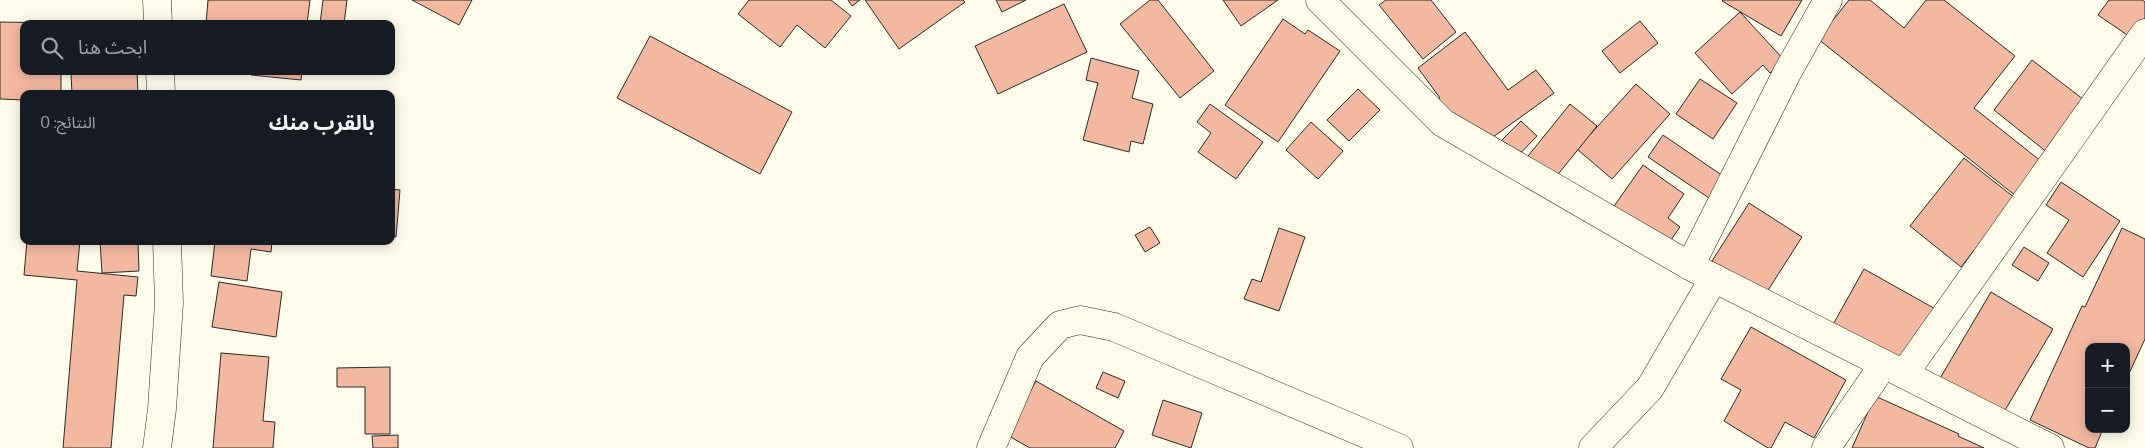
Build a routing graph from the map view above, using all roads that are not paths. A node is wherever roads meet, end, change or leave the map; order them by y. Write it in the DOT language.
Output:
graph roads {
  1 [pos="156,0"];
  2 [pos="1828,0"];
  3 [pos="1326,2"];
  4 [pos="158,20"];
  5 [pos="2145,33"];
  6 [pos="160,75"];
  7 [pos="161,90"];
  8 [pos="167,245"];
  9 [pos="1690,266"];
  10 [pos="1714,278"];
  11 [pos="1894,369"];
  12 [pos="157,448"];
  13 [pos="991,448"];
  14 [pos="1399,448"];
  15 [pos="1593,448"];
  16 [pos="1826,448"];
  17 [pos="2050,448"];
  1 -- 4 [label="street"];
  2 -- 9 [label="street"];
  3 -- 9 [label="street"];
  5 -- 11 [label="street"];
  6 -- 7 [label="street"];
  8 -- 12 [label="street"];
  9 -- 10 [label="street"];
  10 -- 11 [label="street"];
  10 -- 15 [label="street"];
  11 -- 16 [label="street"];
  11 -- 17 [label="street"];
  13 -- 14 [label="street"];
}
